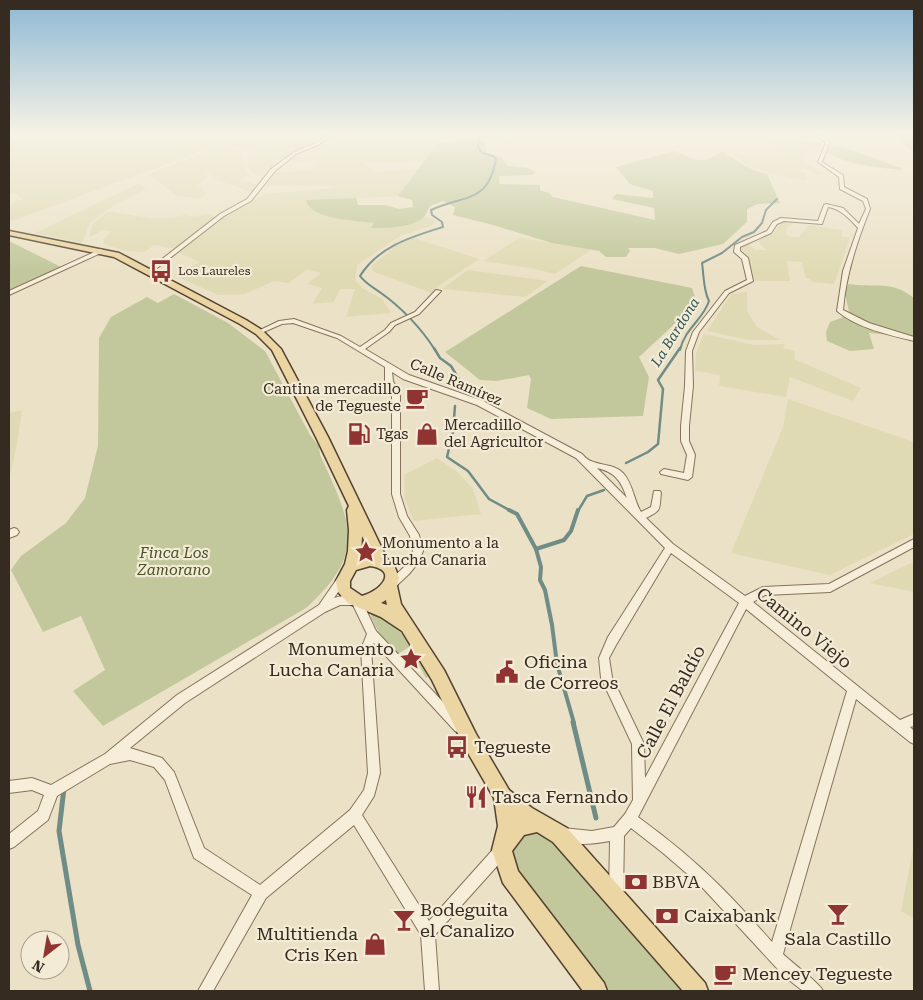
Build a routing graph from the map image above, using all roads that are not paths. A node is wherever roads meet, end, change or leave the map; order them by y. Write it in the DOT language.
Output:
graph roads {
  1 [pos="266,179"];
  2 [pos="841,179"];
  3 [pos="860,228"];
  4 [pos="9,233"];
  5 [pos="101,251"];
  6 [pos="150,271"];
  7 [pos="438,291"];
  8 [pos="9,293"];
  9 [pos="259,332"];
  10 [pos="914,339"];
  11 [pos="361,349"];
  12 [pos="388,367"];
  13 [pos="587,464"];
  14 [pos="664,472"];
  15 [pos="657,493"];
  16 [pos="349,496"];
  17 [pos="638,515"];
  18 [pos="914,543"];
  19 [pos="670,547"];
  20 [pos="382,563"];
  21 [pos="348,570"];
  22 [pos="390,586"];
  23 [pos="360,601"];
  24 [pos="744,602"];
  25 [pos="321,609"];
  26 [pos="407,628"];
  27 [pos="372,634"];
  28 [pos="853,690"];
  29 [pos="914,720"];
  30 [pos="899,726"];
  31 [pos="914,738"];
  32 [pos="470,740"];
  33 [pos="109,758"];
  34 [pos="9,787"];
  35 [pos="52,792"];
  36 [pos="503,796"];
  37 [pos="639,801"];
  38 [pos="355,815"];
  39 [pos="630,819"];
  40 [pos="539,822"];
  41 [pos="611,834"];
  42 [pos="560,835"];
  43 [pos="9,842"];
  44 [pos="502,850"];
  45 [pos="261,893"];
  46 [pos="616,900"];
  47 [pos="428,933"];
  48 [pos="774,956"];
  49 [pos="205,991"];
  50 [pos="432,991"];
  51 [pos="596,991"];
  52 [pos="697,991"];
  53 [pos="816,991"];
  1 -- 6 [label="street"];
  2 -- 3 [label="street"];
  3 -- 10 [label="street"];
  3 -- 14 [label="street"];
  4 -- 5 [label="main road"];
  5 -- 6 [label="main road"];
  5 -- 8 [label="street"];
  6 -- 9 [label="main road"];
  7 -- 11 [label="street"];
  9 -- 11 [label="street, Calle Ramírez"];
  9 -- 16 [label="main road"];
  11 -- 12 [label="street, Calle Ramírez"];
  12 -- 13 [label="street, Calle Ramírez"];
  12 -- 22 [label="street"];
  13 -- 17 [label="street, Calle Ramírez"];
  13 -- 17 [label="street"];
  15 -- 17 [label="street"];
  16 -- 20 [label="main road"];
  16 -- 21 [label="main road"];
  17 -- 19 [label="street, Calle Ramírez"];
  18 -- 24 [label="street"];
  19 -- 24 [label="street, Camino Viejo"];
  19 -- 37 [label="street"];
  20 -- 21 [label="main road"];
  20 -- 22 [label="main road"];
  21 -- 23 [label="main road"];
  21 -- 25 [label="street"];
  22 -- 23 [label="main road"];
  22 -- 26 [label="main road"];
  23 -- 25 [label="street"];
  23 -- 26 [label="main road"];
  23 -- 27 [label="street"];
  24 -- 28 [label="street, Camino Viejo"];
  24 -- 37 [label="street, Calle El Baldío"];
  25 -- 33 [label="street"];
  26 -- 32 [label="main road"];
  27 -- 32 [label="street"];
  27 -- 38 [label="street"];
  28 -- 30 [label="street, Camino Viejo"];
  28 -- 48 [label="street"];
  29 -- 30 [label="street"];
  30 -- 31 [label="street, Camino Viejo"];
  32 -- 36 [label="main road"];
  33 -- 35 [label="street"];
  33 -- 45 [label="street"];
  34 -- 35 [label="street"];
  35 -- 43 [label="street"];
  36 -- 40 [label="main road"];
  36 -- 44 [label="main road"];
  37 -- 39 [label="street, Calle El Baldío"];
  38 -- 45 [label="street"];
  38 -- 47 [label="street"];
  39 -- 41 [label="street"];
  39 -- 48 [label="street"];
  40 -- 42 [label="main road"];
  40 -- 44 [label="main road"];
  41 -- 42 [label="street"];
  41 -- 46 [label="street"];
  42 -- 46 [label="main road"];
  44 -- 47 [label="street"];
  44 -- 51 [label="main road"];
  45 -- 49 [label="street"];
  46 -- 52 [label="main road"];
  47 -- 50 [label="street"];
  48 -- 53 [label="street"];
}
